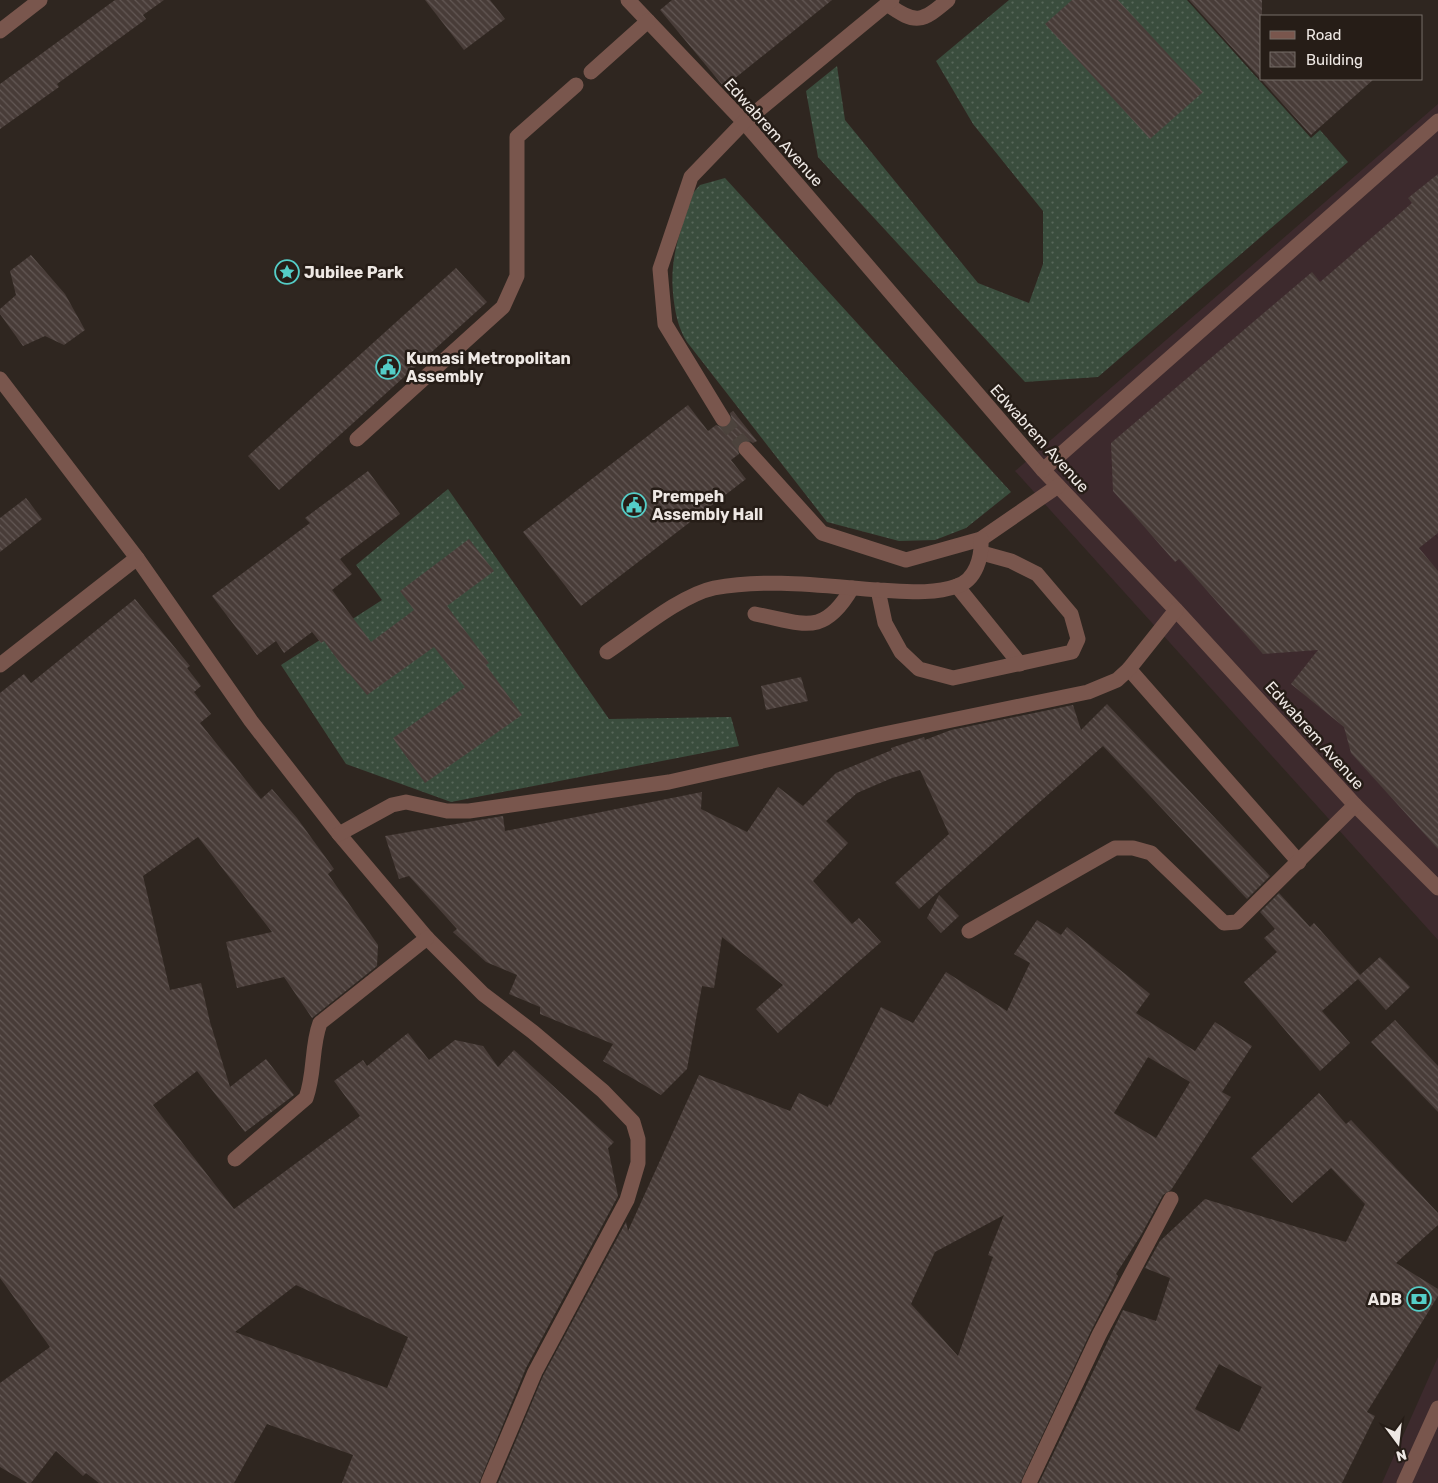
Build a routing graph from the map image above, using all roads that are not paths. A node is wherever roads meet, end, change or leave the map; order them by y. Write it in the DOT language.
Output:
graph roads {
  1 [pos="40,0"];
  2 [pos="628,0"];
  3 [pos="948,0"];
  4 [pos="890,2"];
  5 [pos="648,21"];
  6 [pos="0,31"];
  7 [pos="591,72"];
  8 [pos="576,85"];
  9 [pos="1438,121"];
  10 [pos="744,122"];
  11 [pos="0,379"];
  12 [pos="723,419"];
  13 [pos="357,439"];
  14 [pos="746,449"];
  15 [pos="1043,470"];
  16 [pos="1058,486"];
  17 [pos="982,546"];
  18 [pos="137,558"];
  19 [pos="958,586"];
  20 [pos="852,588"];
  21 [pos="878,590"];
  22 [pos="1176,610"];
  23 [pos="755,614"];
  24 [pos="607,652"];
  25 [pos="1020,664"];
  26 [pos="0,665"];
  27 [pos="1129,669"];
  28 [pos="1355,805"];
  29 [pos="339,834"];
  30 [pos="1299,862"];
  31 [pos="1438,888"];
  32 [pos="969,932"];
  33 [pos="427,938"];
  34 [pos="235,1159"];
  35 [pos="1171,1199"];
  36 [pos="1438,1408"];
  37 [pos="488,1483"];
  38 [pos="1029,1483"];
  39 [pos="1404,1483"];
  1 -- 6 [label="street"];
  2 -- 5 [label="street, Edwabrem Avenue"];
  3 -- 4 [label="street"];
  4 -- 10 [label="street"];
  5 -- 7 [label="street"];
  5 -- 10 [label="street, Edwabrem Avenue"];
  8 -- 13 [label="street"];
  9 -- 15 [label="street"];
  10 -- 12 [label="street"];
  10 -- 15 [label="street, Edwabrem Avenue"];
  11 -- 18 [label="street"];
  14 -- 17 [label="street"];
  15 -- 16 [label="street, Edwabrem Avenue"];
  16 -- 17 [label="street"];
  16 -- 22 [label="street, Edwabrem Avenue"];
  17 -- 19 [label="street"];
  17 -- 25 [label="street"];
  18 -- 26 [label="street"];
  18 -- 29 [label="street"];
  19 -- 21 [label="street"];
  19 -- 25 [label="street"];
  20 -- 21 [label="street"];
  20 -- 23 [label="street"];
  20 -- 24 [label="street"];
  21 -- 25 [label="street"];
  22 -- 27 [label="street"];
  22 -- 28 [label="street, Edwabrem Avenue"];
  27 -- 29 [label="street"];
  27 -- 30 [label="street"];
  28 -- 30 [label="street"];
  28 -- 31 [label="street, Edwabrem Avenue"];
  29 -- 33 [label="street"];
  30 -- 32 [label="street"];
  33 -- 34 [label="street"];
  33 -- 37 [label="street"];
  35 -- 38 [label="street"];
  36 -- 39 [label="street"];
}
